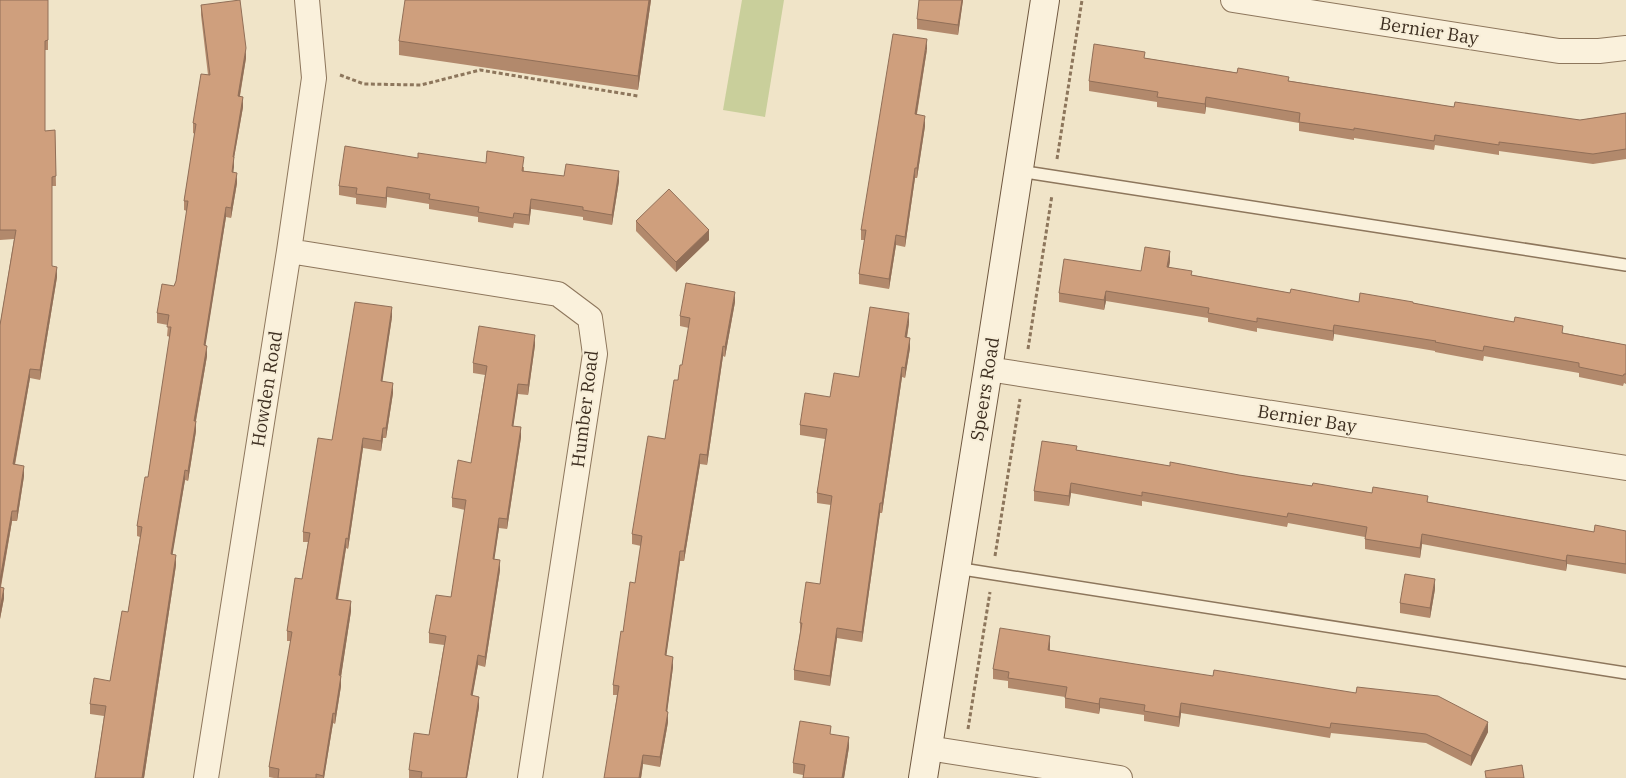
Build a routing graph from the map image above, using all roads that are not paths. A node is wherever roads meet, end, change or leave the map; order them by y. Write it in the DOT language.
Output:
graph roads {
  1 [pos="307,0"];
  2 [pos="1045,0"];
  3 [pos="1233,0"];
  4 [pos="1626,48"];
  5 [pos="1019,171"];
  6 [pos="289,251"];
  7 [pos="1626,265"];
  8 [pos="988,369"];
  9 [pos="1626,468"];
  10 [pos="956,568"];
  11 [pos="1626,673"];
  12 [pos="928,748"];
  13 [pos="206,778"];
  14 [pos="530,778"];
  15 [pos="923,778"];
  16 [pos="1120,778"];
  1 -- 6 [label="street, Howden Road"];
  2 -- 5 [label="street, Speers Road"];
  3 -- 4 [label="street, Bernier Bay"];
  5 -- 7 [label="lane"];
  5 -- 8 [label="street, Speers Road"];
  6 -- 13 [label="street, Howden Road"];
  6 -- 14 [label="street, Humber Road"];
  8 -- 9 [label="street, Bernier Bay"];
  8 -- 10 [label="street, Speers Road"];
  10 -- 11 [label="lane"];
  10 -- 12 [label="street, Speers Road"];
  12 -- 15 [label="street, Speers Road"];
  12 -- 16 [label="street"];
}
